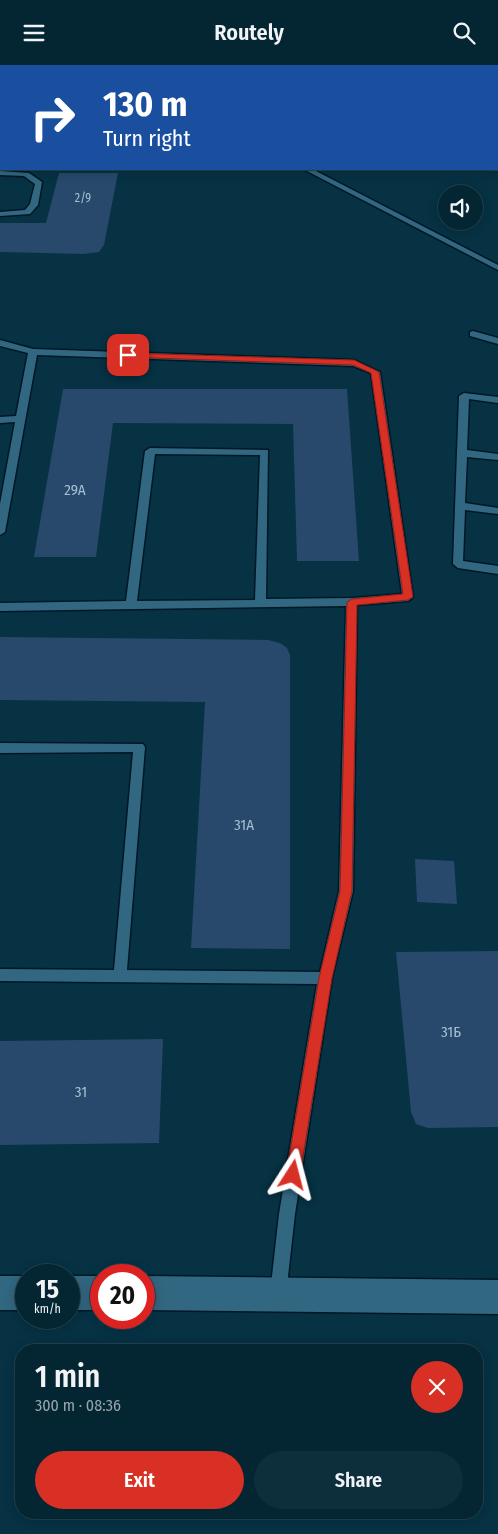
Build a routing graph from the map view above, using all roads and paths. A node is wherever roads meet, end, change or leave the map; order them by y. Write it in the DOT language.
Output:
graph roads {
  1 [pos="309,170"];
  2 [pos="0,173"];
  3 [pos="0,214"];
  4 [pos="498,268"];
  5 [pos="473,334"];
  6 [pos="498,341"];
  7 [pos="0,343"];
  8 [pos="33,352"];
  9 [pos="498,400"];
  10 [pos="21,419"];
  11 [pos="0,420"];
  12 [pos="462,453"];
  13 [pos="498,457"];
  14 [pos="460,506"];
  15 [pos="498,511"];
  16 [pos="0,532"];
  17 [pos="498,570"];
  18 [pos="352,602"];
  19 [pos="260,603"];
  20 [pos="131,605"];
  21 [pos="0,607"];
  22 [pos="0,748"];
  23 [pos="0,975"];
  24 [pos="120,976"];
  25 [pos="325,978"];
  26 [pos="0,1293"];
  27 [pos="15,1293"];
  28 [pos="155,1293"];
  29 [pos="278,1294"];
  30 [pos="498,1297"];
  1 -- 4 [label="lane"];
  2 -- 3 [label="lane"];
  5 -- 6 [label="lane"];
  7 -- 8 [label="lane"];
  8 -- 10 [label="lane"];
  8 -- 18 [label="lane"];
  9 -- 12 [label="lane"];
  10 -- 11 [label="lane"];
  10 -- 16 [label="lane"];
  12 -- 13 [label="lane"];
  12 -- 14 [label="lane"];
  14 -- 15 [label="lane"];
  14 -- 17 [label="lane"];
  18 -- 19 [label="lane"];
  18 -- 25 [label="lane"];
  19 -- 20 [label="lane"];
  19 -- 20 [label="lane"];
  20 -- 21 [label="lane"];
  22 -- 24 [label="lane"];
  23 -- 24 [label="lane"];
  24 -- 25 [label="lane"];
  25 -- 29 [label="lane"];
  26 -- 27 [label="street"];
  28 -- 29 [label="street"];
  29 -- 30 [label="street"];
}
